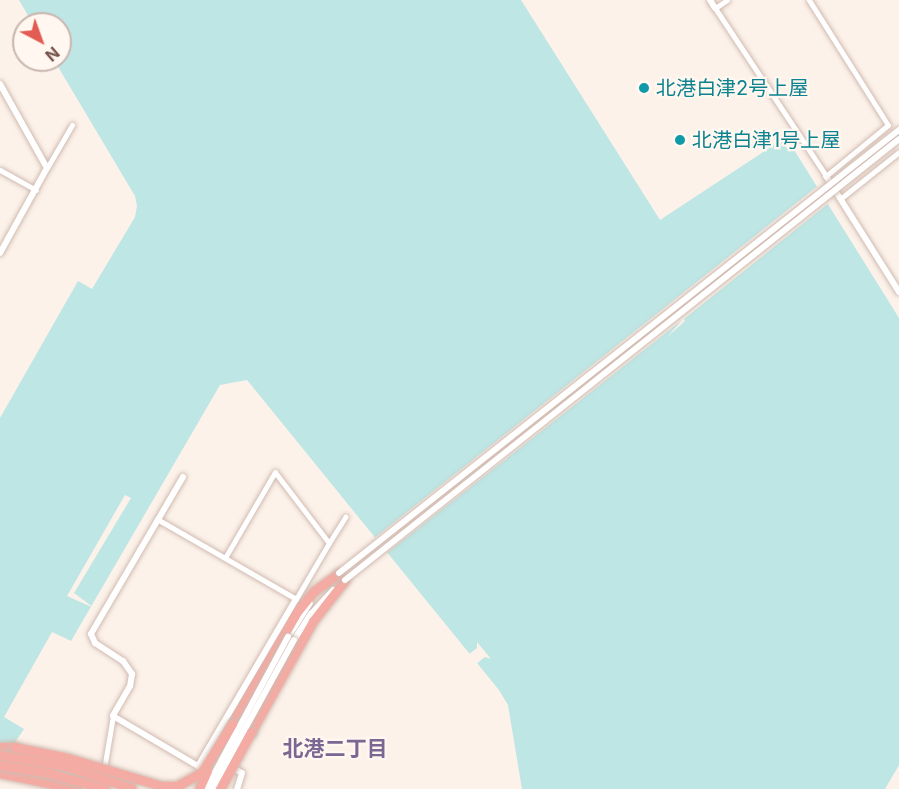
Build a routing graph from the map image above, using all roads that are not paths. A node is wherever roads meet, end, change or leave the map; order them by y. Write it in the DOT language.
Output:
graph roads {
  1 [pos="710,0"];
  2 [pos="727,0"];
  3 [pos="808,0"];
  4 [pos="715,8"];
  5 [pos="0,84"];
  6 [pos="72,125"];
  7 [pos="899,130"];
  8 [pos="899,139"];
  9 [pos="899,152"];
  10 [pos="47,168"];
  11 [pos="0,170"];
  12 [pos="826,176"];
  13 [pos="36,190"];
  14 [pos="840,199"];
  15 [pos="0,253"];
  16 [pos="899,292"];
  17 [pos="183,477"];
  18 [pos="345,517"];
  19 [pos="157,519"];
  20 [pos="329,543"];
  21 [pos="225,558"];
  22 [pos="342,576"];
  23 [pos="296,599"];
  24 [pos="113,716"];
  25 [pos="232,724"];
  26 [pos="251,732"];
  27 [pos="0,747"];
  28 [pos="207,751"];
  29 [pos="0,755"];
  30 [pos="0,765"];
  31 [pos="198,766"];
  32 [pos="0,773"];
  33 [pos="119,774"];
  34 [pos="77,789"];
  35 [pos="103,789"];
  36 [pos="132,789"];
  37 [pos="154,789"];
  38 [pos="199,789"];
  39 [pos="206,789"];
  40 [pos="212,789"];
  41 [pos="220,789"];
  42 [pos="228,789"];
  43 [pos="237,789"];
  1 -- 4 [label="street"];
  2 -- 4 [label="street"];
  3 -- 12 [label="street"];
  4 -- 12 [label="street"];
  5 -- 10 [label="street"];
  6 -- 10 [label="street"];
  7 -- 22 [label="street, bridge"];
  8 -- 22 [label="street, bridge"];
  9 -- 14 [label="street"];
  10 -- 13 [label="street"];
  11 -- 13 [label="street"];
  12 -- 14 [label="street"];
  13 -- 15 [label="street"];
  14 -- 16 [label="street"];
  17 -- 19 [label="street"];
  18 -- 20 [label="street"];
  19 -- 21 [label="street"];
  19 -- 24 [label="street"];
  20 -- 21 [label="street"];
  20 -- 23 [label="street"];
  21 -- 23 [label="street"];
  22 -- 25 [label="highway"];
  22 -- 26 [label="highway"];
  22 -- 39 [label="street, bridge"];
  22 -- 40 [label="street, bridge"];
  23 -- 28 [label="street"];
  24 -- 31 [label="street"];
  24 -- 35 [label="street"];
  25 -- 33 [label="highway, bridge"];
  25 -- 38 [label="highway, bridge"];
  26 -- 41 [label="highway, bridge"];
  26 -- 42 [label="highway, bridge"];
  27 -- 33 [label="highway, bridge"];
  28 -- 31 [label="street"];
  28 -- 43 [label="street"];
  29 -- 36 [label="highway, bridge"];
  30 -- 35 [label="highway, bridge"];
  31 -- 38 [label="street"];
  32 -- 34 [label="highway"];
  33 -- 37 [label="highway, bridge"];
}
